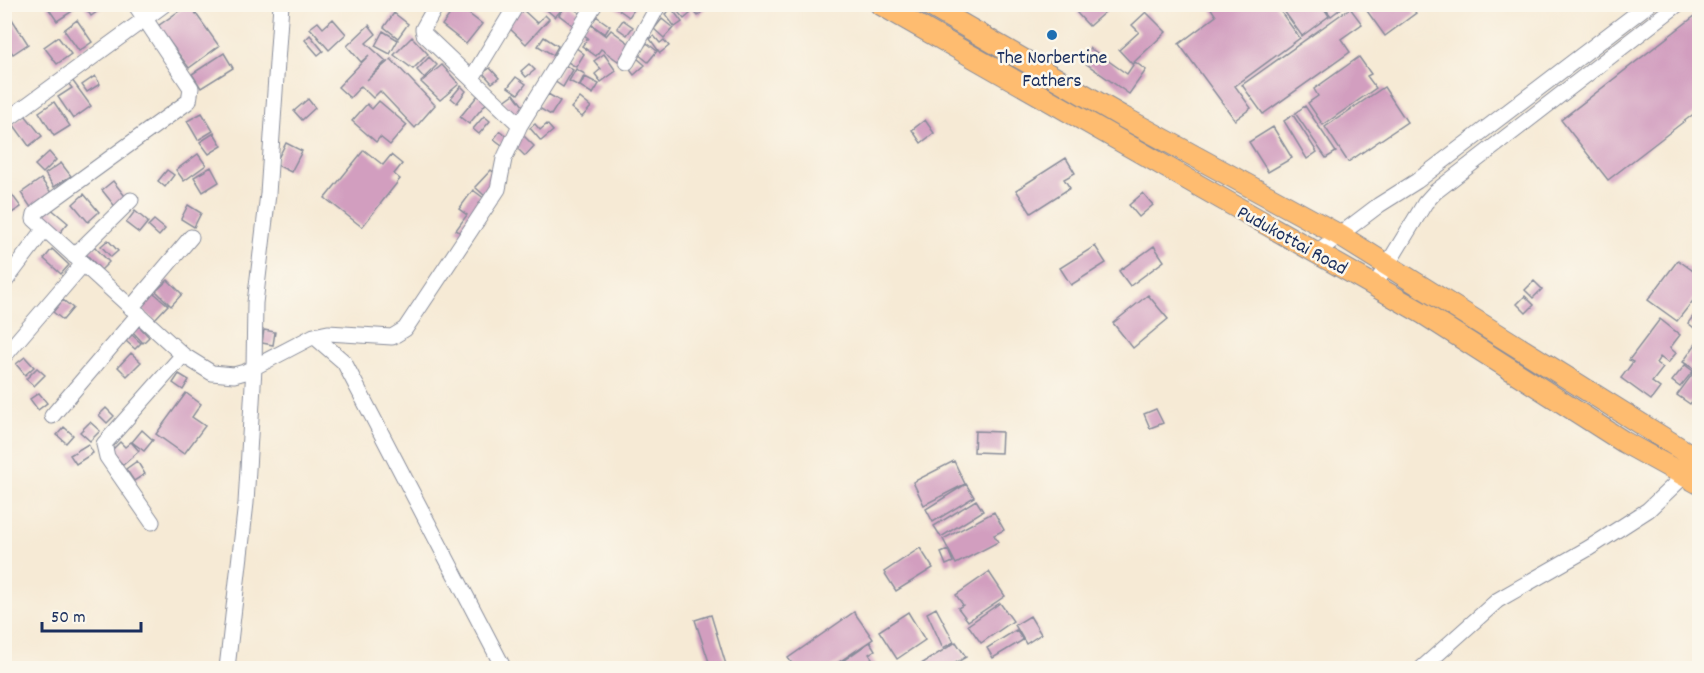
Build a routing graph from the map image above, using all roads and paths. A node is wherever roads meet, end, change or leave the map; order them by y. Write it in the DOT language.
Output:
graph roads {
  1 [pos="135,4"];
  2 [pos="165,4"];
  3 [pos="281,4"];
  4 [pos="436,4"];
  5 [pos="517,4"];
  6 [pos="595,4"];
  7 [pos="659,4"];
  8 [pos="927,4"];
  9 [pos="1649,4"];
  10 [pos="1678,4"];
  11 [pos="881,5"];
  12 [pos="144,19"];
  13 [pos="627,62"];
  14 [pos="472,78"];
  15 [pos="4,122"];
  16 [pos="520,125"];
  17 [pos="131,200"];
  18 [pos="44,230"];
  19 [pos="1339,235"];
  20 [pos="191,237"];
  21 [pos="1317,252"];
  22 [pos="78,260"];
  23 [pos="1388,264"];
  24 [pos="4,283"];
  25 [pos="1375,285"];
  26 [pos="135,311"];
  27 [pos="314,336"];
  28 [pos="6,354"];
  29 [pos="183,355"];
  30 [pos="254,368"];
  31 [pos="52,416"];
  32 [pos="1695,471"];
  33 [pos="152,522"];
  34 [pos="227,669"];
  35 [pos="500,669"];
  36 [pos="1422,669"];
  1 -- 12 [label="street"];
  2 -- 12 [label="street"];
  3 -- 30 [label="street"];
  4 -- 14 [label="street"];
  5 -- 14 [label="street"];
  6 -- 16 [label="street"];
  7 -- 13 [label="street"];
  8 -- 19 [label="highway, Pudukottai Road"];
  9 -- 19 [label="street"];
  10 -- 23 [label="street"];
  11 -- 21 [label="highway, Pudukottai Road"];
  12 -- 15 [label="street"];
  12 -- 18 [label="street"];
  14 -- 16 [label="street"];
  16 -- 27 [label="street"];
  17 -- 22 [label="street"];
  18 -- 22 [label="street"];
  18 -- 24 [label="street"];
  19 -- 21 [label="street"];
  19 -- 23 [label="highway, Pudukottai Road"];
  20 -- 26 [label="street"];
  21 -- 25 [label="highway, Pudukottai Road"];
  22 -- 26 [label="street"];
  22 -- 28 [label="street"];
  23 -- 25 [label="street"];
  23 -- 32 [label="highway, Pudukottai Road"];
  25 -- 32 [label="highway, Pudukottai Road"];
  26 -- 29 [label="street"];
  26 -- 31 [label="street"];
  27 -- 30 [label="street"];
  27 -- 35 [label="street"];
  29 -- 30 [label="street"];
  29 -- 33 [label="street"];
  30 -- 34 [label="street"];
  32 -- 36 [label="street"];
}
